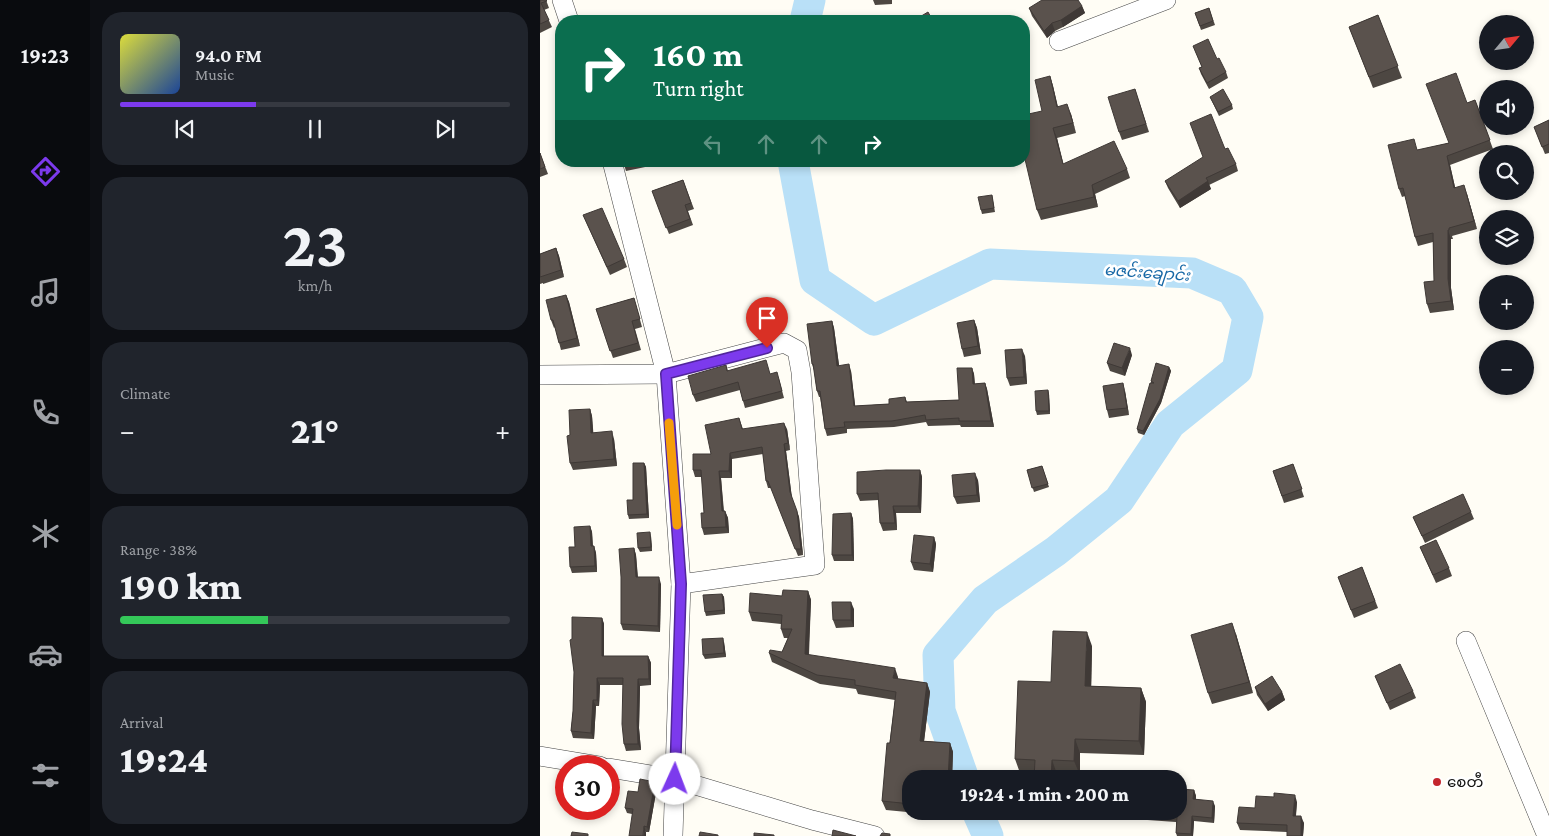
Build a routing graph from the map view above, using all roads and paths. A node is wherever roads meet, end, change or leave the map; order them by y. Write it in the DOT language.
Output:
graph roads {
  1 [pos="562,0"];
  2 [pos="1166,0"];
  3 [pos="567,15"];
  4 [pos="1060,41"];
  5 [pos="614,167"];
  6 [pos="666,374"];
  7 [pos="540,376"];
  8 [pos="681,584"];
  9 [pos="1466,641"];
  10 [pos="540,756"];
  11 [pos="555,758"];
  12 [pos="620,770"];
  13 [pos="675,779"];
  14 [pos="811,828"];
  15 [pos="673,836"];
  16 [pos="875,836"];
  17 [pos="1547,836"];
  1 -- 3 [label="street"];
  2 -- 4 [label="street"];
  5 -- 6 [label="street"];
  6 -- 7 [label="street"];
  6 -- 8 [label="street"];
  6 -- 8 [label="street"];
  8 -- 13 [label="street"];
  9 -- 17 [label="street"];
  10 -- 11 [label="street"];
  12 -- 13 [label="street"];
  13 -- 14 [label="street"];
  13 -- 15 [label="street"];
  14 -- 16 [label="street"];
}
